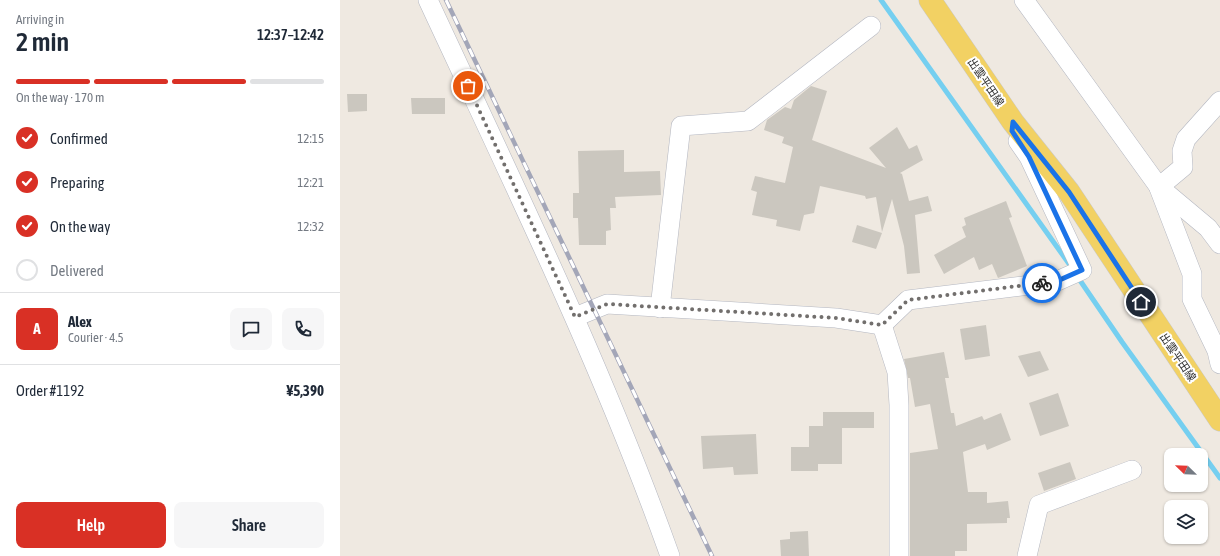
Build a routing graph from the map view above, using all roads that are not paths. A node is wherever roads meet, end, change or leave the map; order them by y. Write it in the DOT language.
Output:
graph roads {
  1 [pos="428,0"];
  2 [pos="930,0"];
  3 [pos="1024,0"];
  4 [pos="871,26"];
  5 [pos="1220,101"];
  6 [pos="1013,122"];
  7 [pos="1159,187"];
  8 [pos="1220,244"];
  9 [pos="660,308"];
  10 [pos="575,317"];
  11 [pos="882,325"];
  12 [pos="1220,364"];
  13 [pos="1220,420"];
  14 [pos="1132,470"];
  15 [pos="670,556"];
  16 [pos="899,556"];
  17 [pos="1027,556"];
  1 -- 10 [label="street"];
  2 -- 6 [label="main road, 出雲平田線"];
  3 -- 7 [label="street"];
  4 -- 9 [label="street"];
  5 -- 7 [label="street"];
  6 -- 11 [label="street"];
  6 -- 13 [label="main road, 出雲平田線"];
  7 -- 8 [label="street"];
  7 -- 12 [label="street"];
  9 -- 10 [label="street"];
  9 -- 11 [label="street"];
  10 -- 15 [label="street"];
  11 -- 16 [label="street"];
  14 -- 17 [label="street"];
}
